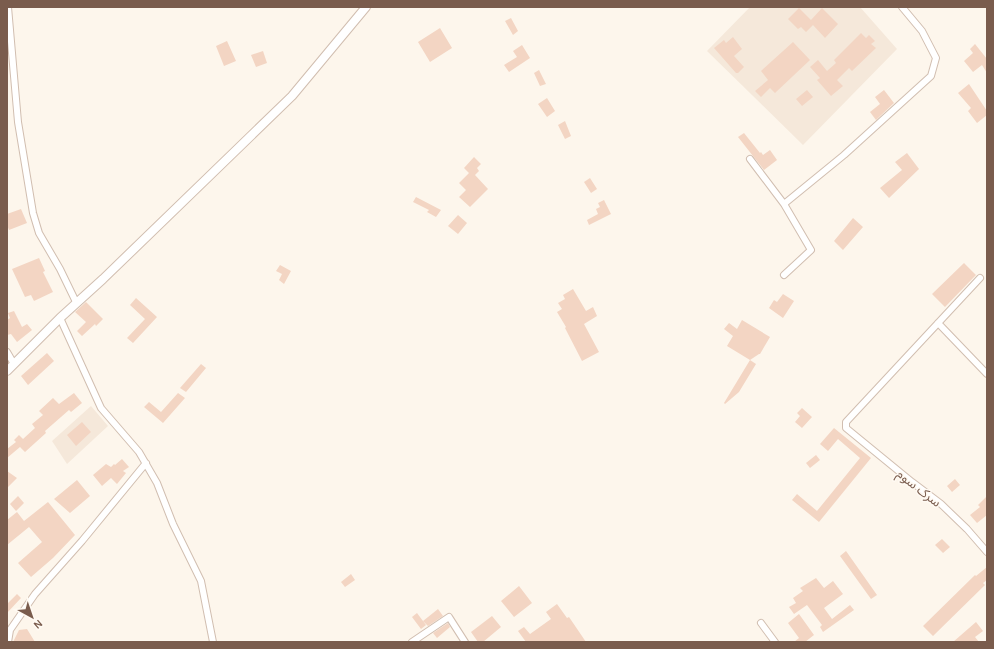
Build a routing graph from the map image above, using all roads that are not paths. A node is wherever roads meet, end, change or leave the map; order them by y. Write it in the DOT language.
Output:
graph roads {
  1 [pos="8,7"];
  2 [pos="366,7"];
  3 [pos="902,7"];
  4 [pos="750,159"];
  5 [pos="784,204"];
  6 [pos="784,275"];
  7 [pos="980,278"];
  8 [pos="76,302"];
  9 [pos="60,318"];
  10 [pos="938,323"];
  11 [pos="7,352"];
  12 [pos="14,364"];
  13 [pos="7,371"];
  14 [pos="987,374"];
  15 [pos="146,463"];
  16 [pos="987,552"];
  17 [pos="761,623"];
  18 [pos="9,628"];
  19 [pos="8,642"];
  20 [pos="213,642"];
  21 [pos="412,642"];
  22 [pos="465,642"];
  23 [pos="776,642"];
  1 -- 8 [label="street"];
  2 -- 8 [label="street"];
  3 -- 5 [label="street"];
  4 -- 5 [label="street"];
  5 -- 6 [label="street"];
  7 -- 10 [label="street"];
  8 -- 9 [label="street"];
  9 -- 12 [label="street"];
  9 -- 15 [label="street"];
  10 -- 14 [label="street"];
  10 -- 16 [label="street, سرک سوم"];
  11 -- 12 [label="street"];
  12 -- 13 [label="street"];
  15 -- 18 [label="street"];
  15 -- 20 [label="street"];
  17 -- 23 [label="street"];
  18 -- 19 [label="street"];
  21 -- 22 [label="street"];
}
